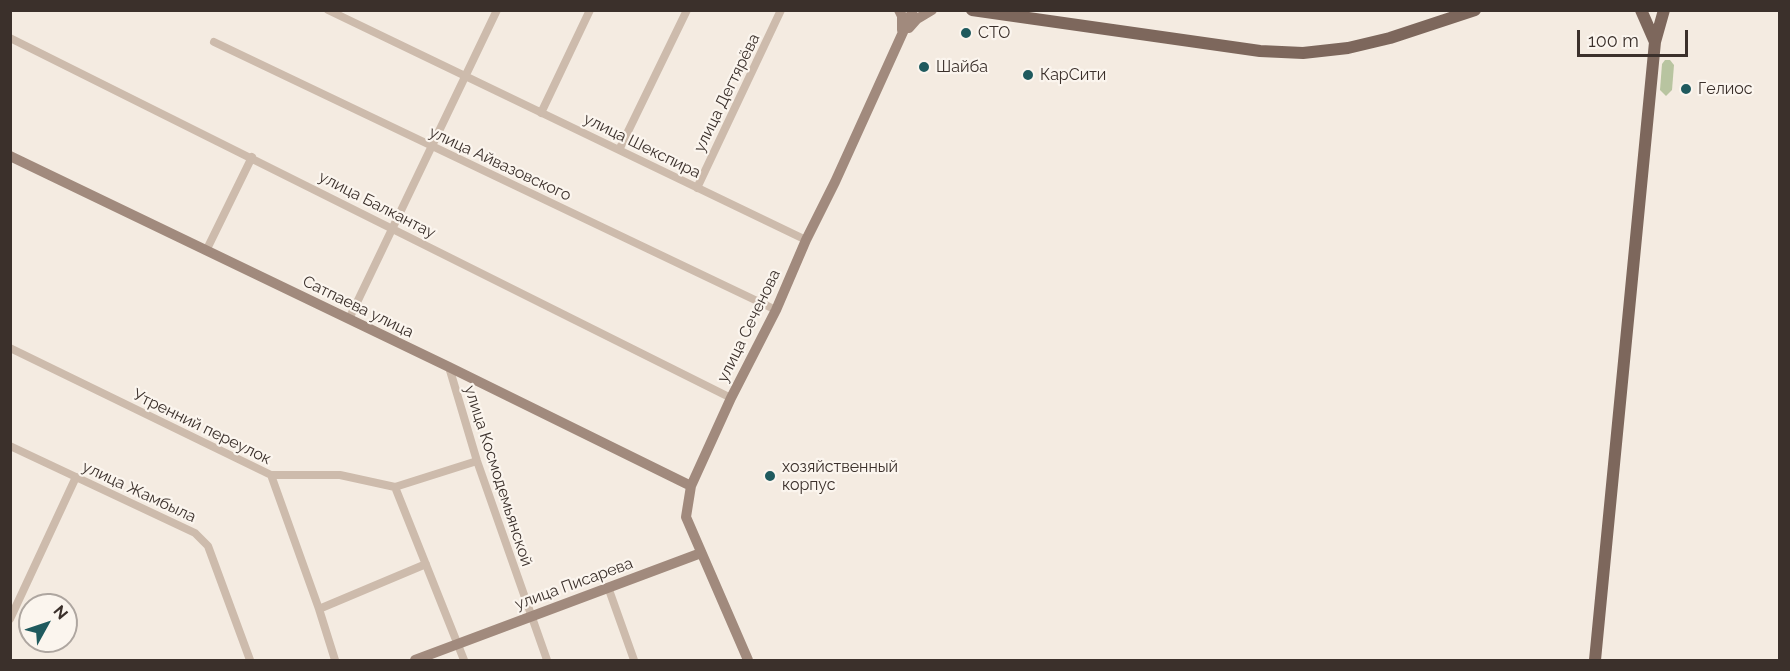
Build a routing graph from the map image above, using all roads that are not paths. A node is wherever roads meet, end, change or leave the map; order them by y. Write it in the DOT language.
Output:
graph roads {
  1 [pos="328,10"];
  2 [pos="497,10"];
  3 [pos="590,10"];
  4 [pos="687,10"];
  5 [pos="781,10"];
  6 [pos="899,10"];
  7 [pos="913,10"];
  8 [pos="932,10"];
  9 [pos="972,10"];
  10 [pos="1475,10"];
  11 [pos="1641,10"];
  12 [pos="1649,10"];
  13 [pos="1664,10"];
  14 [pos="1672,10"];
  15 [pos="902,35"];
  16 [pos="10,38"];
  17 [pos="214,42"];
  18 [pos="1655,42"];
  19 [pos="466,77"];
  20 [pos="541,113"];
  21 [pos="432,146"];
  22 [pos="620,150"];
  23 [pos="10,156"];
  24 [pos="252,157"];
  25 [pos="696,188"];
  26 [pos="394,228"];
  27 [pos="806,240"];
  28 [pos="206,251"];
  29 [pos="776,310"];
  30 [pos="349,319"];
  31 [pos="10,348"];
  32 [pos="449,367"];
  33 [pos="730,398"];
  34 [pos="10,446"];
  35 [pos="477,461"];
  36 [pos="271,474"];
  37 [pos="76,477"];
  38 [pos="691,486"];
  39 [pos="395,487"];
  40 [pos="701,553"];
  41 [pos="426,564"];
  42 [pos="608,587"];
  43 [pos="319,609"];
  44 [pos="530,616"];
  45 [pos="10,619"];
  46 [pos="458,644"];
  47 [pos="250,660"];
  48 [pos="335,660"];
  49 [pos="415,660"];
  50 [pos="464,660"];
  51 [pos="547,660"];
  52 [pos="634,660"];
  53 [pos="748,660"];
  54 [pos="1595,660"];
  1 -- 19 [label="street, улица Шекспира"];
  2 -- 19 [label="street"];
  3 -- 20 [label="street"];
  4 -- 22 [label="street"];
  5 -- 25 [label="street, улица Дегтярёва"];
  6 -- 15 [label="street"];
  7 -- 15 [label="street, улица Сеченова"];
  8 -- 15 [label="street"];
  9 -- 10 [label="main road"];
  11 -- 18 [label="main road"];
  12 -- 18 [label="main road"];
  13 -- 18 [label="main road"];
  14 -- 18 [label="main road"];
  15 -- 27 [label="street, улица Сеченова"];
  16 -- 24 [label="street, улица Балкантау"];
  17 -- 21 [label="street, улица Айвазовского"];
  18 -- 54 [label="main road"];
  19 -- 20 [label="street, улица Шекспира"];
  19 -- 21 [label="street"];
  20 -- 22 [label="street, улица Шекспира"];
  21 -- 26 [label="street"];
  21 -- 29 [label="street, улица Айвазовского"];
  22 -- 25 [label="street, улица Шекспира"];
  23 -- 28 [label="street, Сатпаева улица"];
  24 -- 26 [label="street, улица Балкантау"];
  24 -- 28 [label="street"];
  25 -- 27 [label="street, улица Шекспира"];
  26 -- 30 [label="street"];
  26 -- 33 [label="street, улица Балкантау"];
  27 -- 29 [label="street, улица Сеченова"];
  28 -- 30 [label="street, Сатпаева улица"];
  29 -- 33 [label="street, улица Сеченова"];
  30 -- 32 [label="street, Сатпаева улица"];
  31 -- 36 [label="street, Утренний переулок"];
  32 -- 35 [label="street, улица Космодемьянской"];
  32 -- 38 [label="street, Сатпаева улица"];
  33 -- 38 [label="street, улица Сеченова"];
  34 -- 37 [label="street, улица Жамбыла"];
  35 -- 39 [label="street"];
  35 -- 44 [label="street, улица Космодемьянской"];
  36 -- 39 [label="street"];
  36 -- 43 [label="street, Утренний переулок"];
  37 -- 45 [label="street"];
  37 -- 47 [label="street, улица Жамбыла"];
  38 -- 40 [label="street, улица Сеченова"];
  39 -- 41 [label="street"];
  40 -- 42 [label="street, улица Писарева"];
  40 -- 53 [label="street, улица Сеченова"];
  41 -- 43 [label="street"];
  41 -- 46 [label="street"];
  42 -- 44 [label="street, улица Писарева"];
  42 -- 52 [label="street"];
  43 -- 48 [label="street, Утренний переулок"];
  44 -- 46 [label="street, улица Писарева"];
  44 -- 51 [label="street, улица Космодемьянской"];
  46 -- 49 [label="street, улица Писарева"];
  46 -- 50 [label="street"];
}
